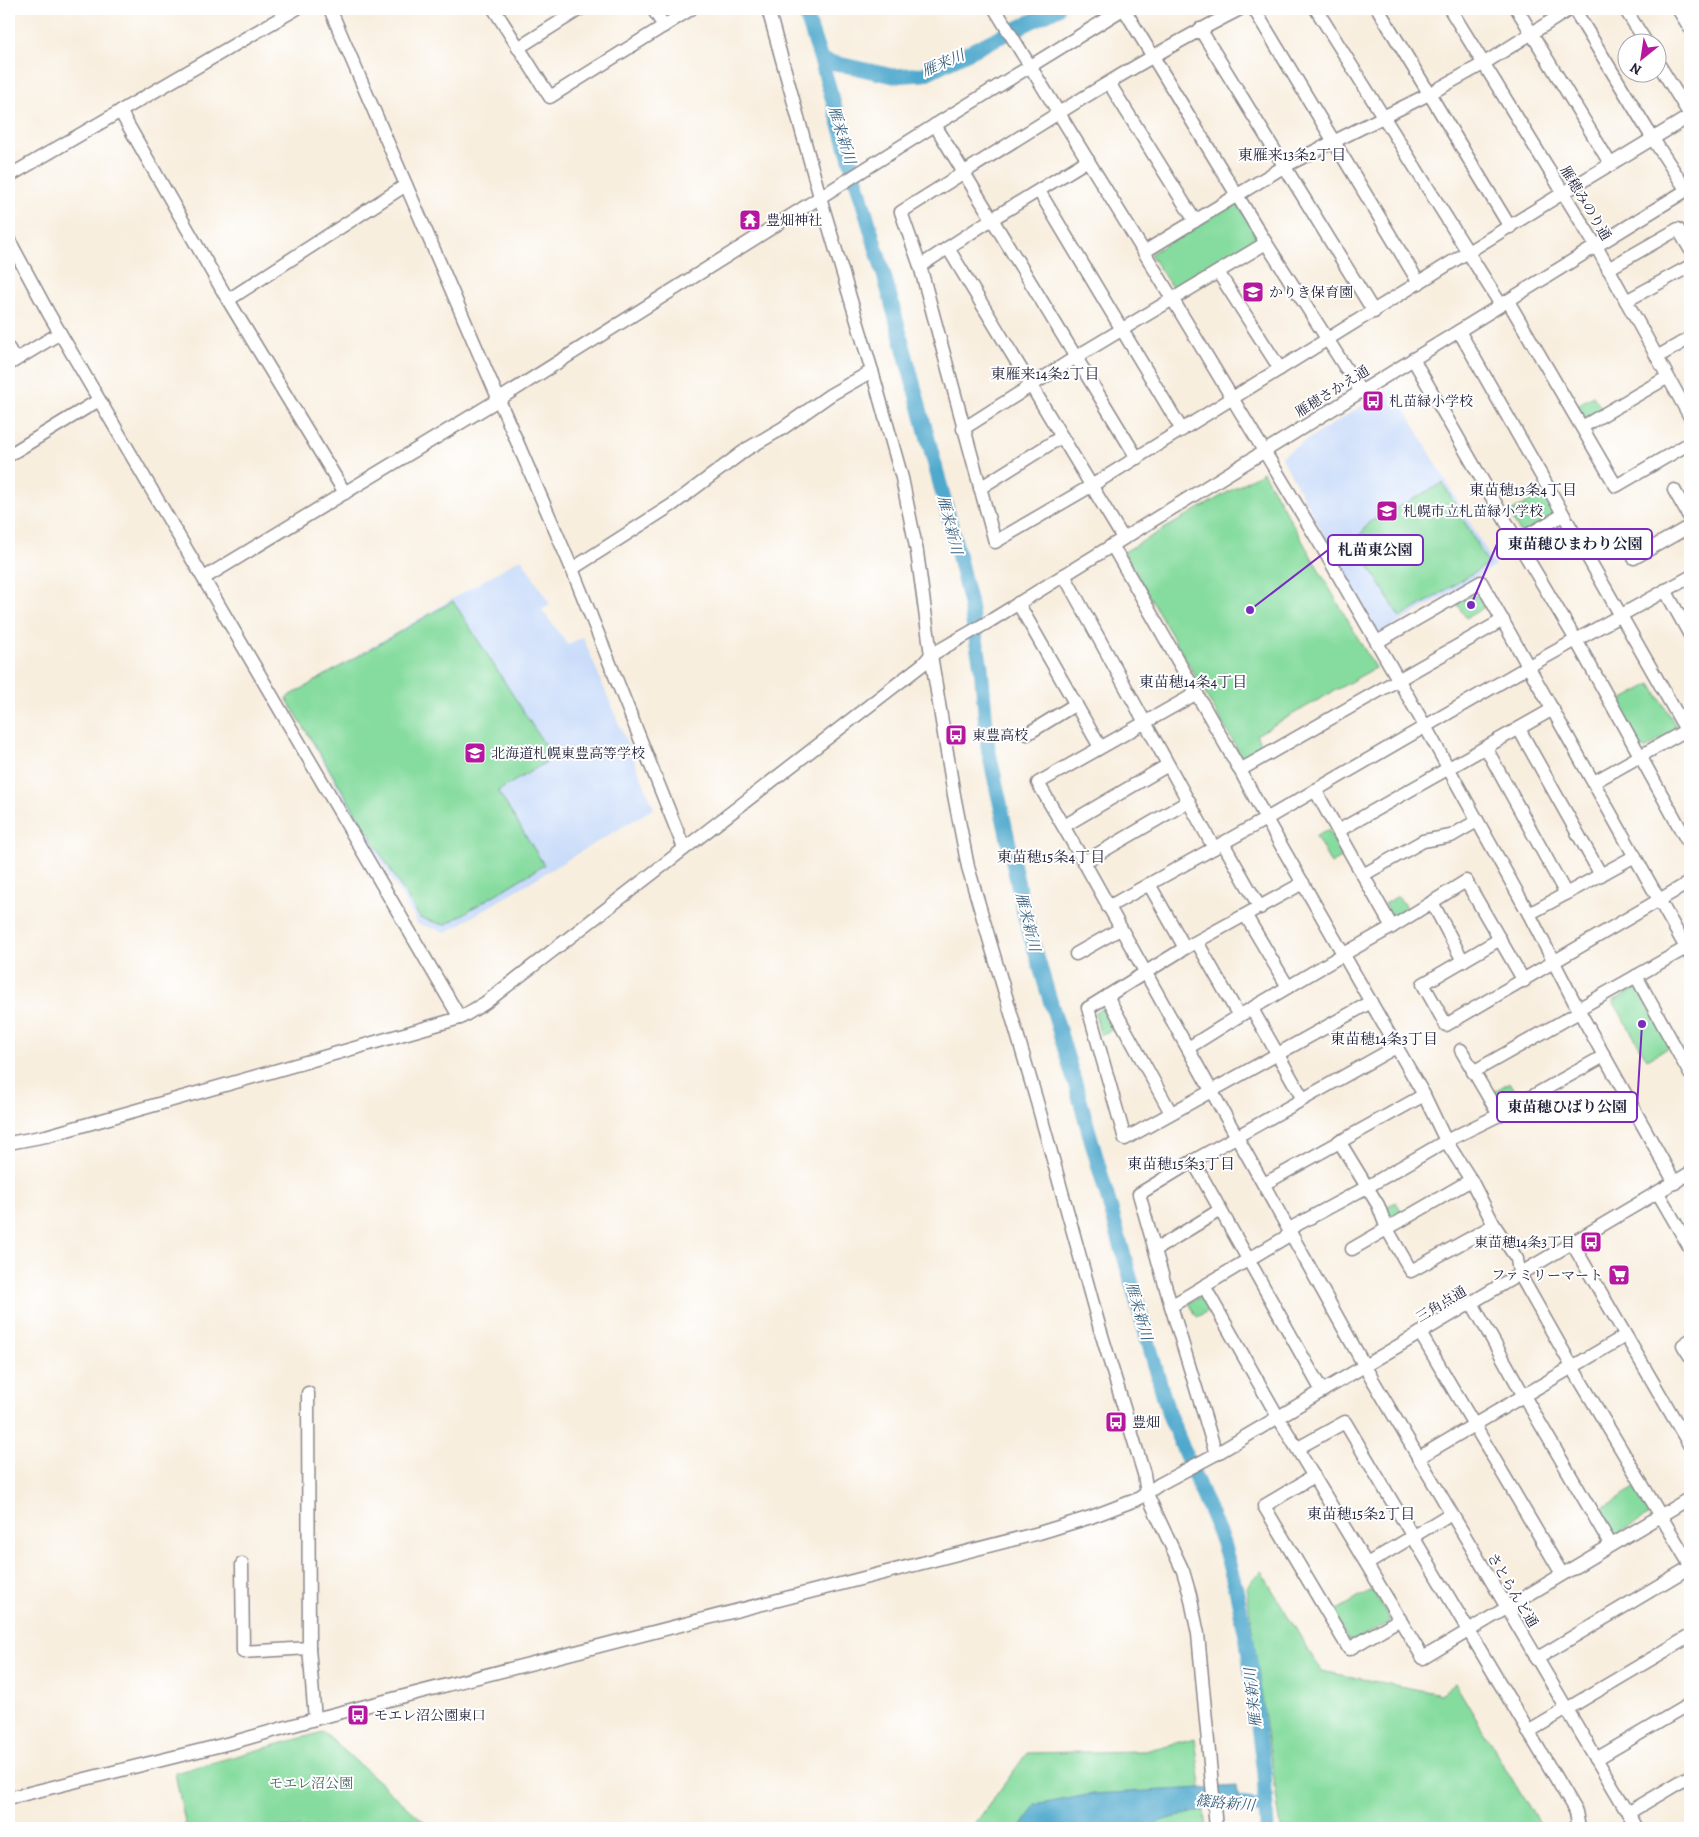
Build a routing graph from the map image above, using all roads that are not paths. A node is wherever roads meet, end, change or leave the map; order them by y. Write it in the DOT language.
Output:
graph roads {
  1 [pos="296,9"];
  2 [pos="330,9"];
  3 [pos="494,9"];
  4 [pos="580,9"];
  5 [pos="653,9"];
  6 [pos="691,9"];
  7 [pos="768,9"];
  8 [pos="1124,9"];
  9 [pos="1240,9"];
  10 [pos="1254,9"];
  11 [pos="1316,9"];
  12 [pos="1378,9"];
  13 [pos="1450,9"];
  14 [pos="1517,9"];
  15 [pos="1572,9"];
  16 [pos="1625,9"];
  17 [pos="1678,9"];
  18 [pos="996,11"];
  19 [pos="664,26"];
  20 [pos="1690,28"];
  21 [pos="1200,29"];
  22 [pos="1531,32"];
  23 [pos="1640,32"];
  24 [pos="518,48"];
  25 [pos="1153,57"];
  26 [pos="1483,64"];
  27 [pos="1030,65"];
  28 [pos="1666,76"];
  29 [pos="1109,83"];
  30 [pos="1429,94"];
  31 [pos="120,111"];
  32 [pos="1059,112"];
  33 [pos="1690,116"];
  34 [pos="1383,118"];
  35 [pos="935,125"];
  36 [pos="1653,139"];
  37 [pos="1334,142"];
  38 [pos="1088,160"];
  39 [pos="1611,165"];
  40 [pos="1285,166"];
  41 [pos="964,173"];
  42 [pos="9,176"];
  43 [pos="406,185"];
  44 [pos="1689,189"];
  45 [pos="1039,191"];
  46 [pos="1563,193"];
  47 [pos="1238,195"];
  48 [pos="820,197"];
  49 [pos="992,218"];
  50 [pos="1195,221"];
  51 [pos="1510,227"];
  52 [pos="9,240"];
  53 [pos="1266,242"];
  54 [pos="1596,246"];
  55 [pos="948,248"];
  56 [pos="1690,249"];
  57 [pos="1144,252"];
  58 [pos="1469,253"];
  59 [pos="920,266"];
  60 [pos="1690,266"];
  61 [pos="1608,270"];
  62 [pos="1218,272"];
  63 [pos="1419,284"];
  64 [pos="1172,299"];
  65 [pos="228,300"];
  66 [pos="1626,300"];
  67 [pos="1504,303"];
  68 [pos="1374,312"];
  69 [pos="1123,330"];
  70 [pos="1459,331"];
  71 [pos="60,333"];
  72 [pos="1690,338"];
  73 [pos="1328,340"];
  74 [pos="1657,356"];
  75 [pos="11,357"];
  76 [pos="1076,357"];
  77 [pos="1414,358"];
  78 [pos="1280,369"];
  79 [pos="872,372"];
  80 [pos="1668,377"];
  81 [pos="1030,385"];
  82 [pos="1360,392"];
  83 [pos="1233,399"];
  84 [pos="99,400"];
  85 [pos="498,400"];
  86 [pos="1690,417"];
  87 [pos="1582,428"];
  88 [pos="963,429"];
  89 [pos="1182,430"];
  90 [pos="1061,438"];
  91 [pos="1690,443"];
  92 [pos="1264,451"];
  93 [pos="9,455"];
  94 [pos="1137,458"];
  95 [pos="1090,486"];
  96 [pos="980,488"];
  97 [pos="1674,490"];
  98 [pos="345,493"];
  99 [pos="1563,515"];
  100 [pos="1690,518"];
  101 [pos="1690,526"];
  102 [pos="1123,538"];
  103 [pos="1517,541"];
  104 [pos="1112,545"];
  105 [pos="1634,558"];
  106 [pos="572,569"];
  107 [pos="1064,575"];
  108 [pos="1690,577"];
  109 [pos="204,578"];
  110 [pos="1665,590"];
  111 [pos="1018,603"];
  112 [pos="1620,615"];
  113 [pos="1503,620"];
  114 [pos="1690,635"];
  115 [pos="1576,640"];
  116 [pos="1376,642"];
  117 [pos="931,655"];
  118 [pos="1529,666"];
  119 [pos="1397,679"];
  120 [pos="1197,693"];
  121 [pos="1076,704"];
  122 [pos="1553,709"];
  123 [pos="1145,722"];
  124 [pos="1425,726"];
  125 [pos="1519,729"];
  126 [pos="1689,732"];
  127 [pos="1027,734"];
  128 [pos="1100,747"];
  129 [pos="1486,748"];
  130 [pos="1640,756"];
  131 [pos="1168,765"];
  132 [pos="1448,769"];
  133 [pos="1240,770"];
  134 [pos="1594,782"];
  135 [pos="1315,790"];
  136 [pos="1189,801"];
  137 [pos="1266,820"];
  138 [pos="1477,821"];
  139 [pos="1064,826"];
  140 [pos="1338,831"];
  141 [pos="1219,845"];
  142 [pos="1690,846"];
  143 [pos="684,848"];
  144 [pos="1634,856"];
  145 [pos="1084,862"];
  146 [pos="1363,875"];
  147 [pos="1601,875"];
  148 [pos="1690,882"];
  149 [pos="1303,883"];
  150 [pos="1149,884"];
  151 [pos="1566,894"];
  152 [pos="1660,900"];
  153 [pos="1432,902"];
  154 [pos="1108,907"];
  155 [pos="1260,908"];
  156 [pos="1528,914"];
  157 [pos="1246,916"];
  158 [pos="1392,927"];
  159 [pos="1120,929"];
  160 [pos="1500,939"];
  161 [pos="1197,942"];
  162 [pos="1185,948"];
  163 [pos="1688,952"];
  164 [pos="1076,954"];
  165 [pos="1344,954"];
  166 [pos="1463,961"];
  167 [pos="1552,963"];
  168 [pos="1145,974"];
  169 [pos="1636,976"];
  170 [pos="1524,981"];
  171 [pos="1288,987"];
  172 [pos="1107,996"];
  173 [pos="1371,1002"];
  174 [pos="1252,1010"];
  175 [pos="1579,1011"];
  176 [pos="1239,1016"];
  177 [pos="460,1018"];
  178 [pos="1396,1047"];
  179 [pos="1188,1048"];
  180 [pos="1460,1050"];
  181 [pos="1278,1053"];
  182 [pos="1604,1056"];
  183 [pos="1473,1072"];
  184 [pos="1690,1074"];
  185 [pos="1211,1091"];
  186 [pos="1424,1095"];
  187 [pos="1303,1099"];
  188 [pos="1171,1113"];
  189 [pos="1499,1115"];
  190 [pos="1237,1136"];
  191 [pos="1339,1141"];
  192 [pos="1446,1141"];
  193 [pos="9,1143"];
  194 [pos="1193,1160"];
  195 [pos="1690,1174"];
  196 [pos="1471,1180"];
  197 [pos="1675,1183"];
  198 [pos="1264,1184"];
  199 [pos="1367,1187"];
  200 [pos="1658,1193"];
  201 [pos="1220,1210"];
  202 [pos="1494,1225"];
  203 [pos="1387,1229"];
  204 [pos="1290,1231"];
  205 [pos="1572,1244"];
  206 [pos="1690,1248"];
  207 [pos="1155,1250"];
  208 [pos="1352,1250"];
  209 [pos="1249,1260"];
  210 [pos="1519,1273"];
  211 [pos="1204,1286"];
  212 [pos="1472,1303"];
  213 [pos="1171,1306"];
  214 [pos="1420,1333"];
  215 [pos="1625,1336"];
  216 [pos="1690,1340"];
  217 [pos="1690,1356"];
  218 [pos="1364,1366"];
  219 [pos="1572,1366"];
  220 [pos="1322,1391"];
  221 [pos="308,1393"];
  222 [pos="1524,1396"];
  223 [pos="1278,1416"];
  224 [pos="1474,1425"];
  225 [pos="1690,1446"];
  226 [pos="1298,1448"];
  227 [pos="1211,1456"];
  228 [pos="1418,1458"];
  229 [pos="1314,1476"];
  230 [pos="1147,1494"];
  231 [pos="1690,1498"];
  232 [pos="1450,1514"];
  233 [pos="1661,1515"];
  234 [pos="1412,1536"];
  235 [pos="1611,1545"];
  236 [pos="242,1564"];
  237 [pos="1368,1564"];
  238 [pos="1690,1566"];
  239 [pos="1562,1574"];
  240 [pos="1506,1607"];
  241 [pos="1400,1619"];
  242 [pos="1467,1631"];
  243 [pos="1690,1636"];
  244 [pos="310,1648"];
  245 [pos="1536,1659"];
  246 [pos="1690,1704"];
  247 [pos="1566,1709"];
  248 [pos="315,1720"];
  249 [pos="1528,1732"];
  250 [pos="1596,1759"];
  251 [pos="1690,1776"];
  252 [pos="9,1798"];
  253 [pos="1628,1813"];
  254 [pos="1216,1828"];
  255 [pos="1579,1828"];
  256 [pos="1637,1828"];
  1 -- 31 [label="street"];
  2 -- 43 [label="street"];
  3 -- 24 [label="street"];
  4 -- 24 [label="street"];
  5 -- 19 [label="street"];
  6 -- 19 [label="street"];
  7 -- 48 [label="street"];
  8 -- 25 [label="street"];
  8 -- 27 [label="street"];
  9 -- 21 [label="street"];
  10 -- 37 [label="street"];
  11 -- 34 [label="street"];
  12 -- 30 [label="street"];
  13 -- 26 [label="street, 雁穂みのり通"];
  14 -- 22 [label="street"];
  15 -- 22 [label="street"];
  15 -- 36 [label="street"];
  16 -- 23 [label="street"];
  17 -- 20 [label="street"];
  18 -- 27 [label="street"];
  19 -- 24 [label="street"];
  21 -- 25 [label="street"];
  21 -- 40 [label="street"];
  22 -- 26 [label="street"];
  22 -- 39 [label="street"];
  25 -- 29 [label="street"];
  25 -- 47 [label="street"];
  26 -- 30 [label="street"];
  26 -- 46 [label="street, 雁穂みのり通"];
  27 -- 32 [label="street"];
  27 -- 35 [label="street"];
  28 -- 33 [label="street"];
  29 -- 32 [label="street"];
  29 -- 50 [label="street"];
  30 -- 34 [label="street"];
  30 -- 51 [label="street"];
  31 -- 42 [label="street"];
  31 -- 65 [label="street"];
  32 -- 38 [label="street"];
  32 -- 41 [label="street"];
  33 -- 36 [label="street"];
  34 -- 37 [label="street"];
  34 -- 58 [label="street"];
  35 -- 41 [label="street"];
  35 -- 48 [label="street"];
  36 -- 39 [label="street"];
  36 -- 44 [label="street"];
  37 -- 40 [label="street"];
  37 -- 63 [label="street"];
  38 -- 45 [label="street"];
  38 -- 57 [label="street"];
  39 -- 46 [label="street"];
  40 -- 47 [label="street"];
  40 -- 68 [label="street"];
  41 -- 49 [label="street"];
  41 -- 59 [label="street"];
  43 -- 65 [label="street"];
  43 -- 85 [label="street"];
  44 -- 54 [label="street, 雁穂さかえ通"];
  45 -- 49 [label="street"];
  45 -- 69 [label="street"];
  46 -- 51 [label="street"];
  46 -- 54 [label="street, 雁穂みのり通"];
  47 -- 50 [label="street"];
  47 -- 53 [label="street"];
  48 -- 79 [label="street"];
  48 -- 85 [label="street"];
  49 -- 55 [label="street"];
  49 -- 76 [label="street"];
  50 -- 57 [label="street"];
  51 -- 58 [label="street"];
  52 -- 71 [label="street"];
  53 -- 62 [label="street"];
  53 -- 73 [label="street"];
  54 -- 61 [label="street, 雁穂みのり通"];
  54 -- 67 [label="street, 雁穂さかえ通"];
  55 -- 59 [label="street"];
  55 -- 81 [label="street"];
  56 -- 61 [label="street"];
  57 -- 64 [label="street"];
  58 -- 63 [label="street"];
  58 -- 67 [label="street"];
  59 -- 88 [label="street"];
  60 -- 66 [label="street"];
  61 -- 66 [label="street, 雁穂みのり通"];
  62 -- 64 [label="street"];
  62 -- 78 [label="street"];
  63 -- 68 [label="street"];
  64 -- 69 [label="street"];
  64 -- 83 [label="street"];
  65 -- 98 [label="street"];
  66 -- 74 [label="street, 雁穂みのり通"];
  67 -- 70 [label="street, 雁穂さかえ通"];
  67 -- 87 [label="street"];
  68 -- 73 [label="street"];
  69 -- 76 [label="street"];
  69 -- 89 [label="street"];
  70 -- 77 [label="street, 雁穂さかえ通"];
  70 -- 99 [label="street"];
  71 -- 75 [label="street"];
  71 -- 84 [label="street"];
  72 -- 74 [label="street"];
  73 -- 78 [label="street"];
  73 -- 82 [label="street"];
  74 -- 80 [label="street, 雁穂みのり通"];
  76 -- 81 [label="street"];
  76 -- 94 [label="street"];
  77 -- 82 [label="street, 雁穂さかえ通"];
  77 -- 103 [label="street"];
  78 -- 83 [label="street"];
  79 -- 106 [label="street"];
  79 -- 117 [label="street"];
  80 -- 86 [label="street, 雁穂みのり通"];
  80 -- 87 [label="street"];
  81 -- 88 [label="street"];
  81 -- 90 [label="street"];
  82 -- 92 [label="street, 雁穂さかえ通"];
  83 -- 89 [label="street"];
  83 -- 92 [label="street"];
  84 -- 93 [label="street"];
  84 -- 109 [label="street"];
  85 -- 98 [label="street"];
  85 -- 106 [label="street"];
  87 -- 91 [label="street"];
  88 -- 96 [label="street"];
  89 -- 94 [label="street"];
  90 -- 95 [label="street"];
  90 -- 96 [label="street"];
  92 -- 102 [label="street, 雁穂さかえ通"];
  92 -- 116 [label="street"];
  94 -- 95 [label="street"];
  95 -- 96 [label="street"];
  95 -- 102 [label="street"];
  97 -- 100 [label="street"];
  98 -- 109 [label="street"];
  99 -- 103 [label="street"];
  99 -- 112 [label="street"];
  101 -- 105 [label="street"];
  102 -- 104 [label="street, 雁穂さかえ通"];
  103 -- 115 [label="street"];
  104 -- 107 [label="street, 雁穂さかえ通"];
  104 -- 120 [label="street"];
  106 -- 143 [label="street"];
  107 -- 111 [label="street, 雁穂さかえ通"];
  107 -- 123 [label="street"];
  108 -- 110 [label="street"];
  109 -- 177 [label="street"];
  110 -- 112 [label="street"];
  110 -- 114 [label="street"];
  111 -- 117 [label="street, 雁穂さかえ通"];
  111 -- 121 [label="street"];
  112 -- 115 [label="street"];
  112 -- 126 [label="street"];
  113 -- 116 [label="street"];
  113 -- 118 [label="street"];
  113 -- 119 [label="street"];
  115 -- 118 [label="street"];
  115 -- 130 [label="street"];
  116 -- 119 [label="street"];
  117 -- 143 [label="street"];
  117 -- 230 [label="street"];
  118 -- 122 [label="street"];
  118 -- 124 [label="street"];
  119 -- 124 [label="street"];
  119 -- 133 [label="street"];
  120 -- 123 [label="street"];
  120 -- 133 [label="street"];
  121 -- 127 [label="street"];
  121 -- 128 [label="street"];
  122 -- 125 [label="street"];
  122 -- 134 [label="street"];
  123 -- 128 [label="street"];
  123 -- 131 [label="street"];
  124 -- 132 [label="street"];
  124 -- 135 [label="street"];
  125 -- 129 [label="street"];
  125 -- 147 [label="street"];
  126 -- 130 [label="street"];
  128 -- 139 [label="street, さとらんど通"];
  129 -- 132 [label="street"];
  129 -- 151 [label="street"];
  130 -- 134 [label="street"];
  130 -- 142 [label="street"];
  131 -- 136 [label="street"];
  131 -- 139 [label="street"];
  132 -- 138 [label="street"];
  132 -- 140 [label="street"];
  133 -- 137 [label="street"];
  134 -- 144 [label="street"];
  135 -- 137 [label="street"];
  135 -- 140 [label="street"];
  136 -- 141 [label="street"];
  136 -- 145 [label="street"];
  137 -- 141 [label="street"];
  137 -- 149 [label="street"];
  138 -- 146 [label="street"];
  138 -- 156 [label="street"];
  139 -- 145 [label="street, さとらんど通"];
  140 -- 146 [label="street"];
  141 -- 150 [label="street"];
  141 -- 155 [label="street"];
  143 -- 177 [label="street"];
  144 -- 147 [label="street"];
  144 -- 152 [label="street"];
  145 -- 154 [label="street, さとらんど通"];
  146 -- 158 [label="street"];
  147 -- 151 [label="street"];
  148 -- 152 [label="street"];
  149 -- 155 [label="street"];
  149 -- 165 [label="street"];
  150 -- 154 [label="street"];
  150 -- 162 [label="street"];
  151 -- 156 [label="street"];
  152 -- 163 [label="street"];
  152 -- 167 [label="street"];
  153 -- 158 [label="street"];
  153 -- 160 [label="street"];
  153 -- 166 [label="street"];
  154 -- 159 [label="street, さとらんど通"];
  155 -- 157 [label="street"];
  156 -- 167 [label="street"];
  157 -- 161 [label="street"];
  157 -- 171 [label="street"];
  158 -- 165 [label="street"];
  159 -- 164 [label="street"];
  159 -- 168 [label="street, さとらんど通"];
  160 -- 166 [label="street"];
  160 -- 170 [label="street"];
  161 -- 162 [label="street"];
  161 -- 176 [label="street"];
  162 -- 168 [label="street"];
  163 -- 169 [label="street"];
  165 -- 171 [label="street"];
  165 -- 173 [label="street"];
  166 -- 170 [label="street"];
  167 -- 170 [label="street"];
  167 -- 175 [label="street"];
  168 -- 172 [label="street"];
  168 -- 179 [label="street, さとらんど通"];
  169 -- 175 [label="street"];
  169 -- 184 [label="street"];
  171 -- 174 [label="street"];
  172 -- 188 [label="street"];
  172 -- 188 [label="street"];
  173 -- 178 [label="street"];
  173 -- 181 [label="street"];
  174 -- 176 [label="street"];
  174 -- 181 [label="street"];
  175 -- 182 [label="street"];
  175 -- 183 [label="street"];
  176 -- 179 [label="street"];
  177 -- 193 [label="street"];
  178 -- 186 [label="street"];
  178 -- 187 [label="street"];
  179 -- 185 [label="street, さとらんど通"];
  180 -- 183 [label="street"];
  181 -- 185 [label="street"];
  181 -- 187 [label="street"];
  182 -- 189 [label="street"];
  182 -- 197 [label="street"];
  183 -- 189 [label="street"];
  185 -- 188 [label="street"];
  185 -- 190 [label="street, さとらんど通"];
  186 -- 191 [label="street"];
  186 -- 192 [label="street"];
  187 -- 190 [label="street"];
  189 -- 192 [label="street"];
  190 -- 194 [label="street"];
  190 -- 198 [label="street, さとらんど通"];
  191 -- 198 [label="street"];
  191 -- 199 [label="street"];
  192 -- 196 [label="street"];
  192 -- 199 [label="street"];
  194 -- 201 [label="street"];
  194 -- 207 [label="street"];
  195 -- 197 [label="street, 三角点通"];
  196 -- 202 [label="street"];
  196 -- 203 [label="street"];
  197 -- 200 [label="street, 三角点通"];
  198 -- 204 [label="street, さとらんど通"];
  199 -- 203 [label="street"];
  199 -- 204 [label="street"];
  200 -- 205 [label="street, 三角点通"];
  200 -- 206 [label="street"];
  201 -- 207 [label="street"];
  201 -- 209 [label="street"];
  202 -- 203 [label="street"];
  202 -- 210 [label="street"];
  203 -- 208 [label="street"];
  204 -- 209 [label="street"];
  204 -- 218 [label="street, さとらんど通"];
  205 -- 210 [label="street, 三角点通"];
  205 -- 215 [label="street"];
  207 -- 213 [label="street"];
  209 -- 211 [label="street"];
  209 -- 220 [label="street"];
  210 -- 212 [label="street, 三角点通"];
  210 -- 219 [label="street"];
  211 -- 213 [label="street"];
  211 -- 223 [label="street"];
  212 -- 214 [label="street, 三角点通"];
  212 -- 222 [label="street"];
  213 -- 227 [label="street"];
  214 -- 218 [label="street, 三角点通"];
  214 -- 224 [label="street"];
  215 -- 219 [label="street"];
  215 -- 225 [label="street"];
  216 -- 217 [label="street"];
  218 -- 220 [label="street, 三角点通"];
  218 -- 228 [label="street, さとらんど通"];
  219 -- 222 [label="street"];
  219 -- 233 [label="street"];
  220 -- 223 [label="street, 三角点通"];
  221 -- 244 [label="street"];
  222 -- 224 [label="street"];
  222 -- 235 [label="street"];
  223 -- 226 [label="street"];
  223 -- 227 [label="street, 三角点通"];
  224 -- 228 [label="street"];
  224 -- 239 [label="street"];
  226 -- 229 [label="street"];
  226 -- 234 [label="street"];
  227 -- 230 [label="street, 三角点通"];
  228 -- 232 [label="street, さとらんど通"];
  229 -- 237 [label="street"];
  229 -- 241 [label="street"];
  230 -- 248 [label="street"];
  230 -- 254 [label="street"];
  231 -- 233 [label="street"];
  232 -- 234 [label="street"];
  232 -- 240 [label="street, さとらんど通"];
  233 -- 235 [label="street"];
  233 -- 238 [label="street"];
  234 -- 237 [label="street"];
  234 -- 242 [label="street"];
  235 -- 239 [label="street"];
  236 -- 244 [label="street"];
  237 -- 241 [label="street"];
  238 -- 245 [label="street"];
  239 -- 240 [label="street"];
  240 -- 242 [label="street"];
  240 -- 245 [label="street, さとらんど通"];
  241 -- 242 [label="street"];
  242 -- 249 [label="street"];
  243 -- 247 [label="street"];
  244 -- 248 [label="street"];
  245 -- 247 [label="street, さとらんど通"];
  246 -- 250 [label="street"];
  247 -- 249 [label="street"];
  247 -- 250 [label="street, さとらんど通"];
  248 -- 252 [label="street"];
  249 -- 255 [label="street"];
  250 -- 253 [label="street, さとらんど通"];
  251 -- 253 [label="street"];
  253 -- 256 [label="street, さとらんど通"];
}
